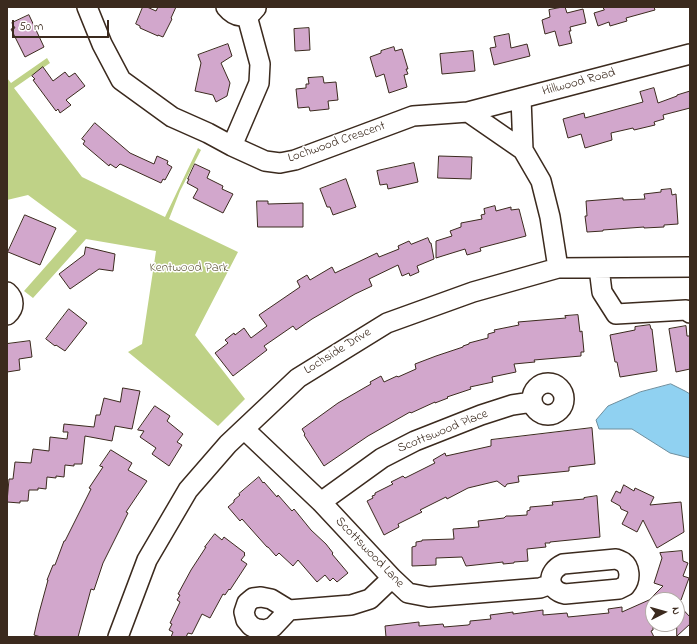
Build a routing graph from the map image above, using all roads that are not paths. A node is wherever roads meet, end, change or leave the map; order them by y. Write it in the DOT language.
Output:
graph roads {
  1 [pos="87,7"];
  2 [pos="226,7"];
  3 [pos="252,11"];
  4 [pos="690,54"];
  5 [pos="521,98"];
  6 [pos="468,112"];
  7 [pos="232,146"];
  8 [pos="523,150"];
  9 [pos="690,267"];
  10 [pos="558,268"];
  11 [pos="599,268"];
  12 [pos="7,292"];
  13 [pos="690,313"];
  14 [pos="7,315"];
  15 [pos="532,402"];
  16 [pos="244,429"];
  17 [pos="320,502"];
  18 [pos="392,578"];
  19 [pos="552,584"];
  20 [pos="289,610"];
  21 [pos="118,637"];
  1 -- 7 [label="street, Lochwood Crescent"];
  2 -- 3 [label="street"];
  3 -- 7 [label="street"];
  4 -- 5 [label="street, Hillwood Road"];
  5 -- 6 [label="street, Hillwood Road"];
  5 -- 8 [label="street"];
  6 -- 7 [label="street, Lochwood Crescent"];
  6 -- 8 [label="street"];
  8 -- 10 [label="street"];
  9 -- 11 [label="street, Lochside Drive"];
  10 -- 11 [label="street, Lochside Drive"];
  10 -- 16 [label="street, Lochside Drive"];
  11 -- 13 [label="street"];
  12 -- 14 [label="street"];
  15 -- 17 [label="street, Scottswood Place"];
  16 -- 17 [label="street, Scottswood Lane"];
  16 -- 21 [label="street, Lochside Drive"];
  17 -- 18 [label="street, Scottswood Lane"];
  18 -- 19 [label="street, Scottswood Lane"];
  18 -- 20 [label="street"];
}
